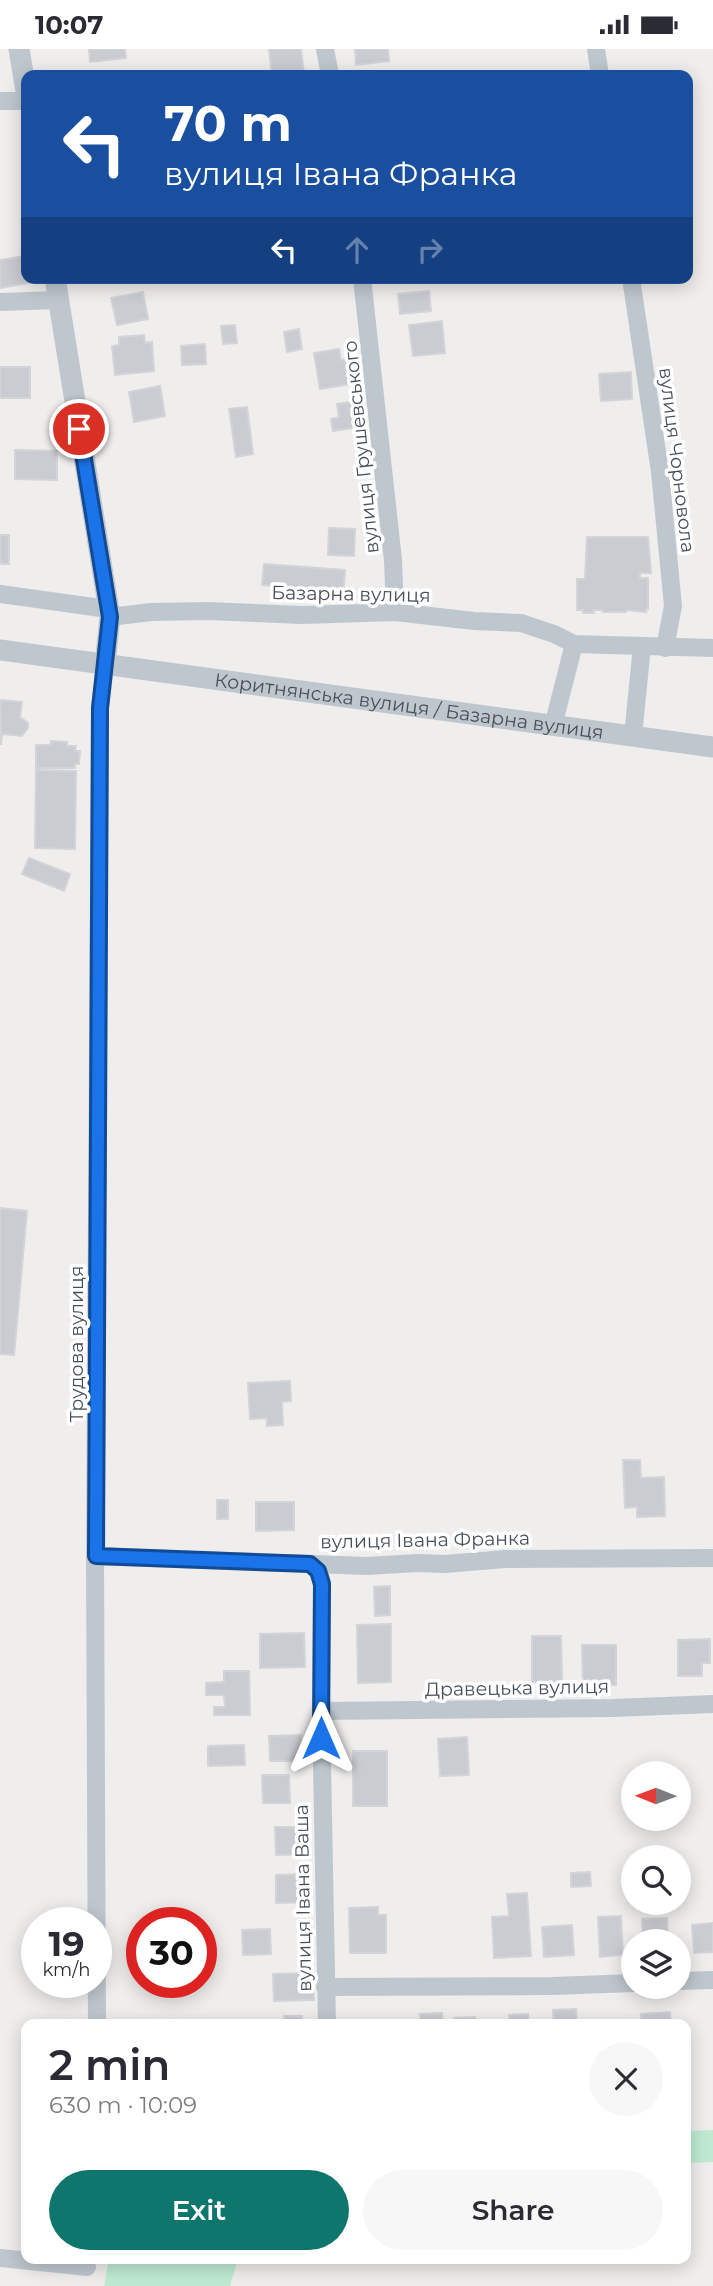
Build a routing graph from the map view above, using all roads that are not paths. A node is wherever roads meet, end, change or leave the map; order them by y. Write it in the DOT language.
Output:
graph roads {
  1 [pos="19,49"];
  2 [pos="325,49"];
  3 [pos="596,49"];
  4 [pos="22,70"];
  5 [pos="329,70"];
  6 [pos="599,70"];
  7 [pos="0,101"];
  8 [pos="21,101"];
  9 [pos="56,284"];
  10 [pos="363,284"];
  11 [pos="632,284"];
  12 [pos="59,300"];
  13 [pos="0,302"];
  14 [pos="0,594"];
  15 [pos="109,613"];
  16 [pos="395,613"];
  17 [pos="574,644"];
  18 [pos="642,646"];
  19 [pos="665,647"];
  20 [pos="713,647"];
  21 [pos="0,650"];
  22 [pos="106,664"];
  23 [pos="553,726"];
  24 [pos="633,736"];
  25 [pos="713,747"];
  26 [pos="96,1556"];
  27 [pos="713,1557"];
  28 [pos="310,1564"];
  29 [pos="713,1704"];
  30 [pos="321,1711"];
  31 [pos="713,1980"];
  32 [pos="691,1981"];
  33 [pos="621,1983"];
  34 [pos="325,1987"];
  35 [pos="97,2019"];
  36 [pos="327,2019"];
  37 [pos="0,2258"];
  38 [pos="21,2259"];
  39 [pos="87,2264"];
  40 [pos="84,2286"];
  1 -- 4 [label="street"];
  2 -- 5 [label="street"];
  3 -- 6 [label="street"];
  7 -- 8 [label="street"];
  9 -- 12 [label="street"];
  10 -- 16 [label="street, вулиця Грушевського"];
  11 -- 19 [label="street, вулиця Чорновола"];
  12 -- 13 [label="street"];
  12 -- 15 [label="street"];
  14 -- 15 [label="street, Базарна вулиця"];
  15 -- 16 [label="street, Базарна вулиця"];
  15 -- 22 [label="street"];
  16 -- 17 [label="street, Базарна вулиця"];
  17 -- 18 [label="street, Базарна вулиця"];
  17 -- 23 [label="street"];
  18 -- 19 [label="street, Базарна вулиця"];
  18 -- 24 [label="street"];
  19 -- 20 [label="street, Базарна вулиця"];
  21 -- 22 [label="street, Коритнянська вулиця / Базарна вулиця"];
  22 -- 23 [label="street, Коритнянська вулиця / Базарна вулиця"];
  22 -- 26 [label="street, Трудова вулиця"];
  23 -- 24 [label="street, Коритнянська вулиця / Базарна вулиця"];
  24 -- 25 [label="street, Коритнянська вулиця / Базарна вулиця"];
  26 -- 28 [label="street, вулиця Івана Франка"];
  26 -- 35 [label="street, Трудова вулиця"];
  27 -- 28 [label="street, вулиця Івана Франка"];
  28 -- 30 [label="street, вулиця Івана Ваша"];
  29 -- 30 [label="street, Дравецька вулиця"];
  30 -- 34 [label="street, вулиця Івана Ваша"];
  31 -- 32 [label="street"];
  33 -- 34 [label="street"];
  34 -- 36 [label="street, вулиця Івана Ваша"];
  37 -- 38 [label="street"];
  39 -- 40 [label="street"];
}
